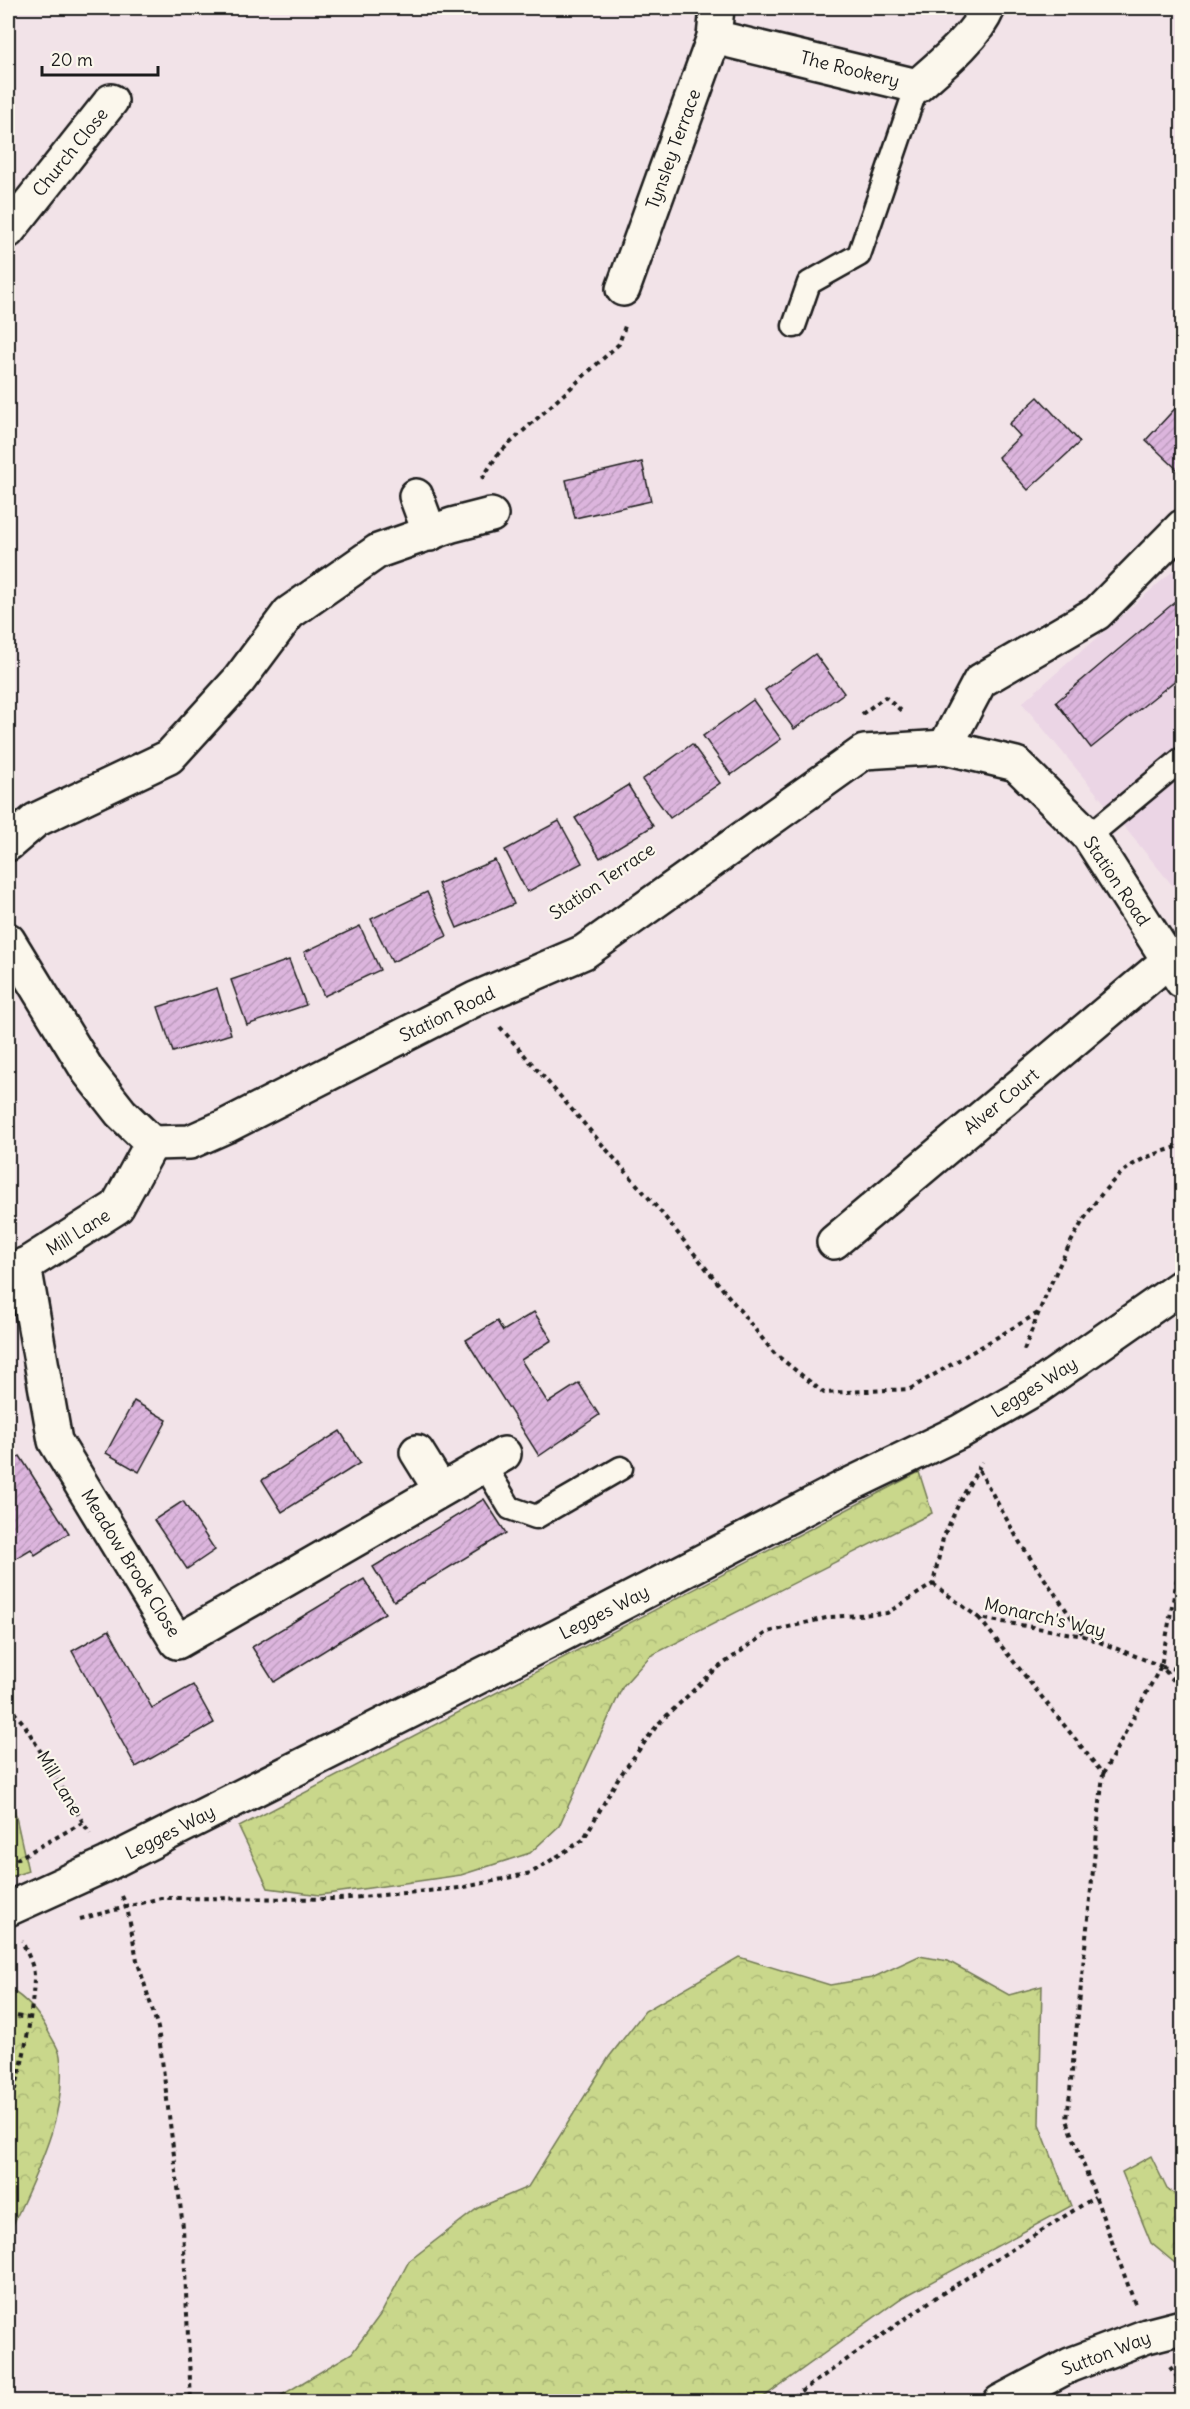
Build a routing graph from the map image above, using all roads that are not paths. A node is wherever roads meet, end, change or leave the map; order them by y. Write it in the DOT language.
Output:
graph roads {
  1 [pos="988,8"];
  2 [pos="715,22"];
  3 [pos="917,86"];
  4 [pos="111,101"];
  5 [pos="8,231"];
  6 [pos="623,289"];
  7 [pos="794,326"];
  8 [pos="416,496"];
  9 [pos="491,515"];
  10 [pos="1182,527"];
  11 [pos="441,529"];
  12 [pos="945,747"];
  13 [pos="1182,759"];
  14 [pos="1089,836"];
  15 [pos="8,844"];
  16 [pos="8,940"];
  17 [pos="1176,971"];
  18 [pos="152,1143"];
  19 [pos="834,1242"];
  20 [pos="16,1270"];
  21 [pos="1182,1286"];
  22 [pos="417,1452"];
  23 [pos="494,1459"];
  24 [pos="621,1468"];
  25 [pos="440,1489"];
  26 [pos="14,1923"];
  27 [pos="1182,2327"];
  28 [pos="1000,2402"];
  1 -- 3 [label="street, The Rookery"];
  2 -- 3 [label="street, The Rookery"];
  2 -- 6 [label="street, Tynsley Terrace"];
  3 -- 7 [label="lane"];
  4 -- 5 [label="street, Church Close"];
  8 -- 11 [label="street"];
  9 -- 11 [label="street"];
  10 -- 12 [label="street"];
  11 -- 15 [label="street"];
  12 -- 14 [label="street, Station Road"];
  12 -- 18 [label="street, Station Road"];
  13 -- 14 [label="lane"];
  14 -- 17 [label="street, Station Road"];
  16 -- 18 [label="street"];
  17 -- 19 [label="street, Alver Court"];
  18 -- 20 [label="street, Mill Lane"];
  20 -- 25 [label="street, Meadow Brook Close"];
  21 -- 26 [label="street, Legges Way"];
  22 -- 25 [label="street"];
  23 -- 24 [label="lane"];
  23 -- 25 [label="street, Meadow Brook Close"];
  27 -- 28 [label="street, Sutton Way"];
}
